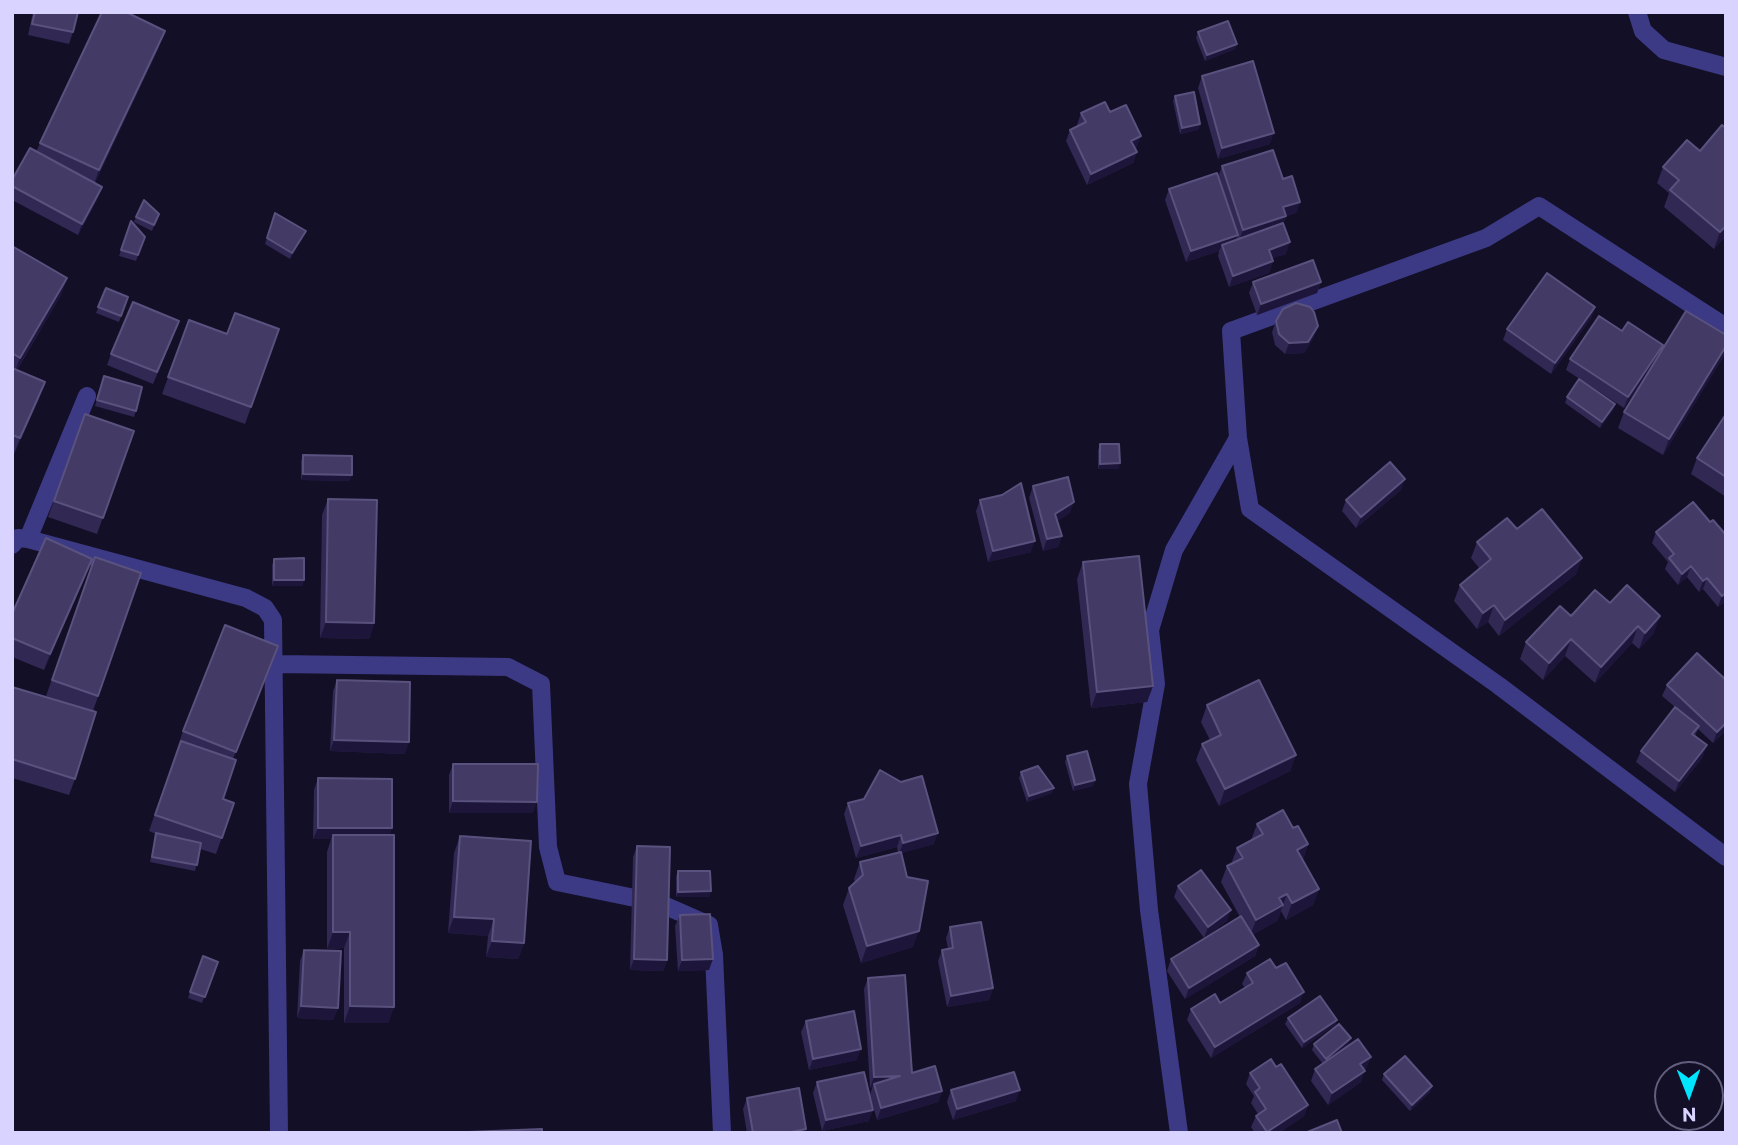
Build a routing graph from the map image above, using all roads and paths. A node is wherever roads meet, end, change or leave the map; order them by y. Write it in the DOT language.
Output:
graph roads {
  1 [pos="1637,12"];
  2 [pos="1726,67"];
  3 [pos="1726,327"];
  4 [pos="87,396"];
  5 [pos="1238,439"];
  6 [pos="20,542"];
  7 [pos="276,664"];
  8 [pos="1726,857"];
  9 [pos="279,1133"];
  10 [pos="722,1133"];
  11 [pos="1179,1133"];
  1 -- 2 [label="street"];
  3 -- 5 [label="street"];
  4 -- 6 [label="street"];
  5 -- 8 [label="street"];
  5 -- 11 [label="street"];
  6 -- 7 [label="street"];
  7 -- 9 [label="street"];
  7 -- 10 [label="street"];
}
